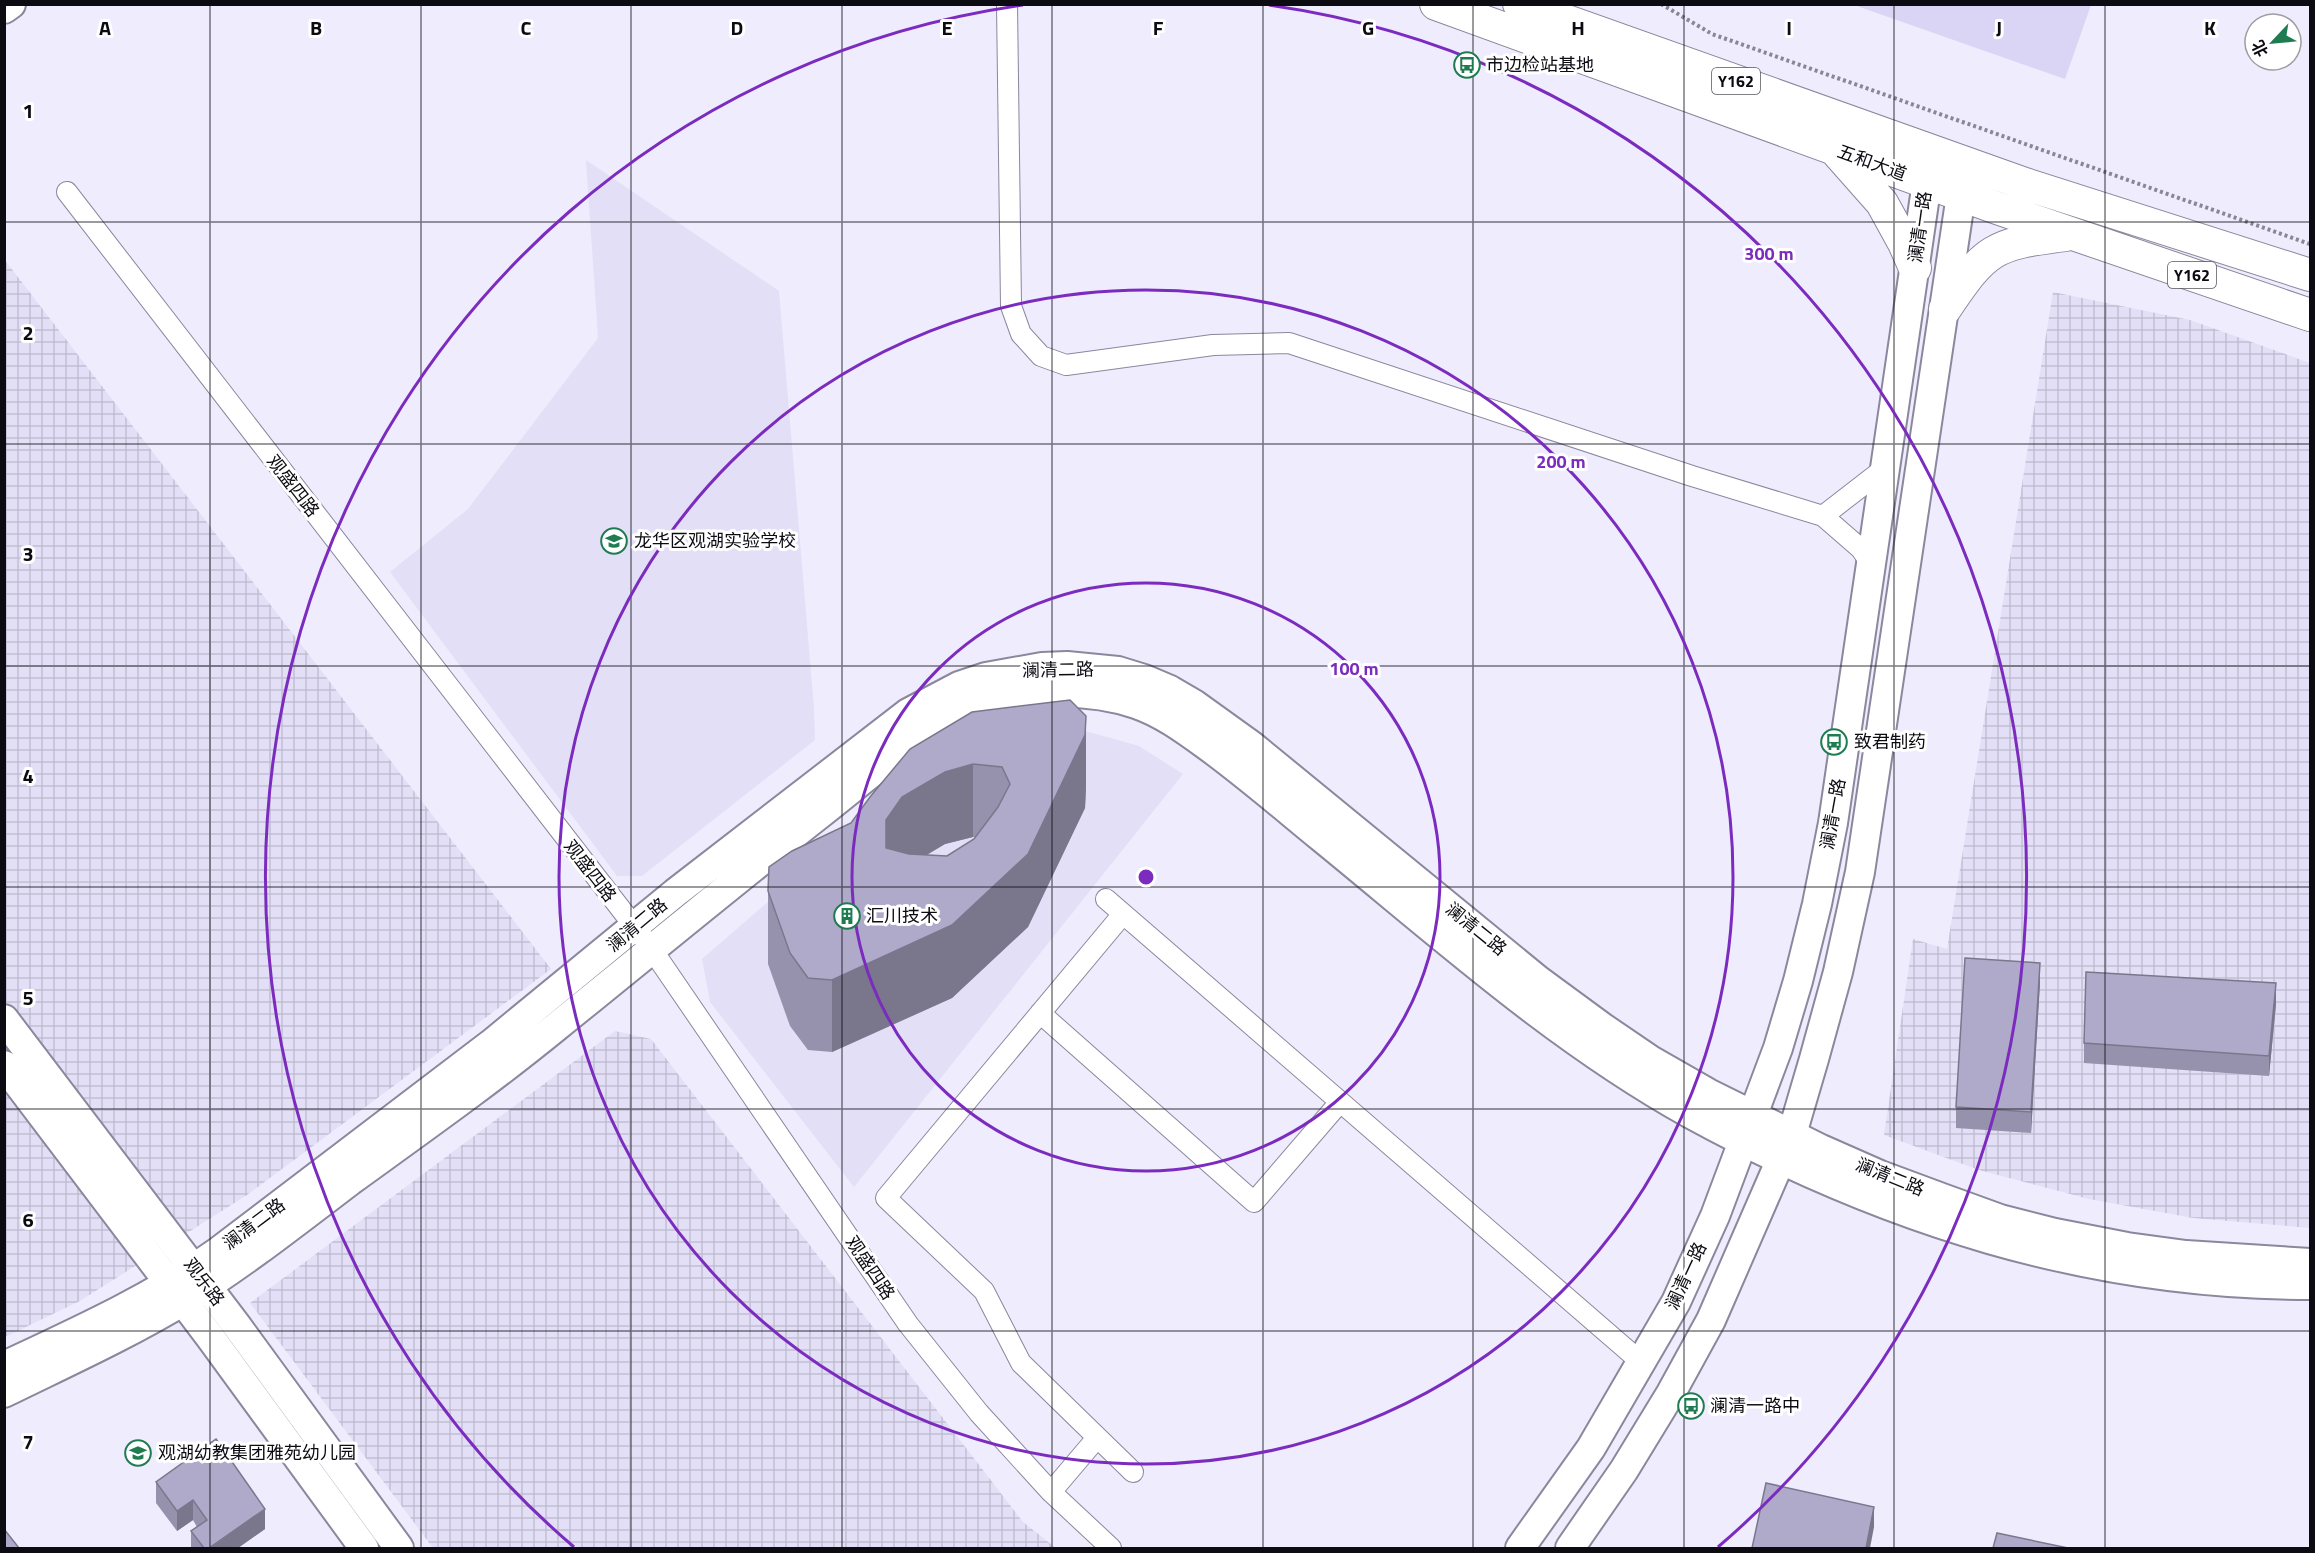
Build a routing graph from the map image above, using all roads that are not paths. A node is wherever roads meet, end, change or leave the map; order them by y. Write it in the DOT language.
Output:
graph roads {
  1 [pos="11,4"];
  2 [pos="1007,4"];
  3 [pos="1436,4"];
  4 [pos="1520,4"];
  5 [pos="4,9"];
  6 [pos="1833,148"];
  7 [pos="1952,159"];
  8 [pos="1927,182"];
  9 [pos="67,192"];
  10 [pos="1961,195"];
  11 [pos="2073,234"];
  12 [pos="1914,268"];
  13 [pos="2310,275"];
  14 [pos="1945,309"];
  15 [pos="2310,315"];
  16 [pos="1885,468"];
  17 [pos="1823,516"];
  18 [pos="1872,565"];
  19 [pos="1106,899"];
  20 [pos="1123,914"];
  21 [pos="642,938"];
  22 [pos="1040,1013"];
  23 [pos="4,1019"];
  24 [pos="4,1065"];
  25 [pos="1340,1102"];
  26 [pos="1748,1127"];
  27 [pos="1786,1146"];
  28 [pos="2310,1263"];
  29 [pos="200,1277"];
  30 [pos="2310,1285"];
  31 [pos="176,1292"];
  32 [pos="1641,1362"];
  33 [pos="4,1366"];
  34 [pos="4,1393"];
  35 [pos="1096,1438"];
  36 [pos="1133,1472"];
  37 [pos="1051,1492"];
  38 [pos="364,1548"];
  39 [pos="399,1548"];
  40 [pos="1111,1548"];
  41 [pos="1520,1548"];
  42 [pos="1570,1548"];
  1 -- 5 [label="street"];
  2 -- 17 [label="street"];
  3 -- 6 [label="main road, 五和大道 / Y162"];
  4 -- 7 [label="main road, 五和大道 / Y162"];
  6 -- 8 [label="main road, 五和大道 / Y162"];
  6 -- 12 [label="main road"];
  7 -- 8 [label="street, 澜清一路"];
  7 -- 10 [label="street, 澜清一路"];
  7 -- 13 [label="main road, 五和大道 / Y162"];
  8 -- 10 [label="main road, 五和大道 / Y162"];
  8 -- 12 [label="street, 澜清一路"];
  9 -- 21 [label="street, 观盛四路"];
  10 -- 11 [label="main road, 五和大道 / Y162"];
  10 -- 14 [label="street, 澜清一路"];
  11 -- 14 [label="main road"];
  11 -- 15 [label="main road, 五和大道 / Y162"];
  12 -- 16 [label="street, 澜清一路"];
  14 -- 27 [label="street, 澜清一路"];
  16 -- 17 [label="street"];
  16 -- 18 [label="street, 澜清一路"];
  17 -- 18 [label="street"];
  18 -- 26 [label="street, 澜清一路"];
  19 -- 20 [label="street"];
  20 -- 22 [label="street"];
  20 -- 25 [label="street"];
  21 -- 26 [label="street, 澜清二路"];
  21 -- 29 [label="street, 澜清二路"];
  21 -- 37 [label="street, 观盛四路"];
  22 -- 25 [label="street"];
  22 -- 35 [label="street"];
  23 -- 29 [label="street, 观乐路"];
  24 -- 31 [label="street, 观乐路"];
  25 -- 32 [label="street"];
  26 -- 27 [label="street, 澜清二路"];
  26 -- 32 [label="street, 澜清一路"];
  27 -- 28 [label="street, 澜清二路"];
  27 -- 30 [label="street, 澜清二路"];
  27 -- 42 [label="street, 澜清一路"];
  29 -- 31 [label="street, 澜清二路"];
  29 -- 39 [label="street, 观乐路"];
  31 -- 33 [label="street, 澜清二路"];
  31 -- 34 [label="street, 澜清二路"];
  31 -- 38 [label="street, 观乐路"];
  32 -- 41 [label="street, 澜清一路"];
  35 -- 36 [label="street"];
  35 -- 37 [label="street"];
  37 -- 40 [label="street, 观盛四路"];
}
